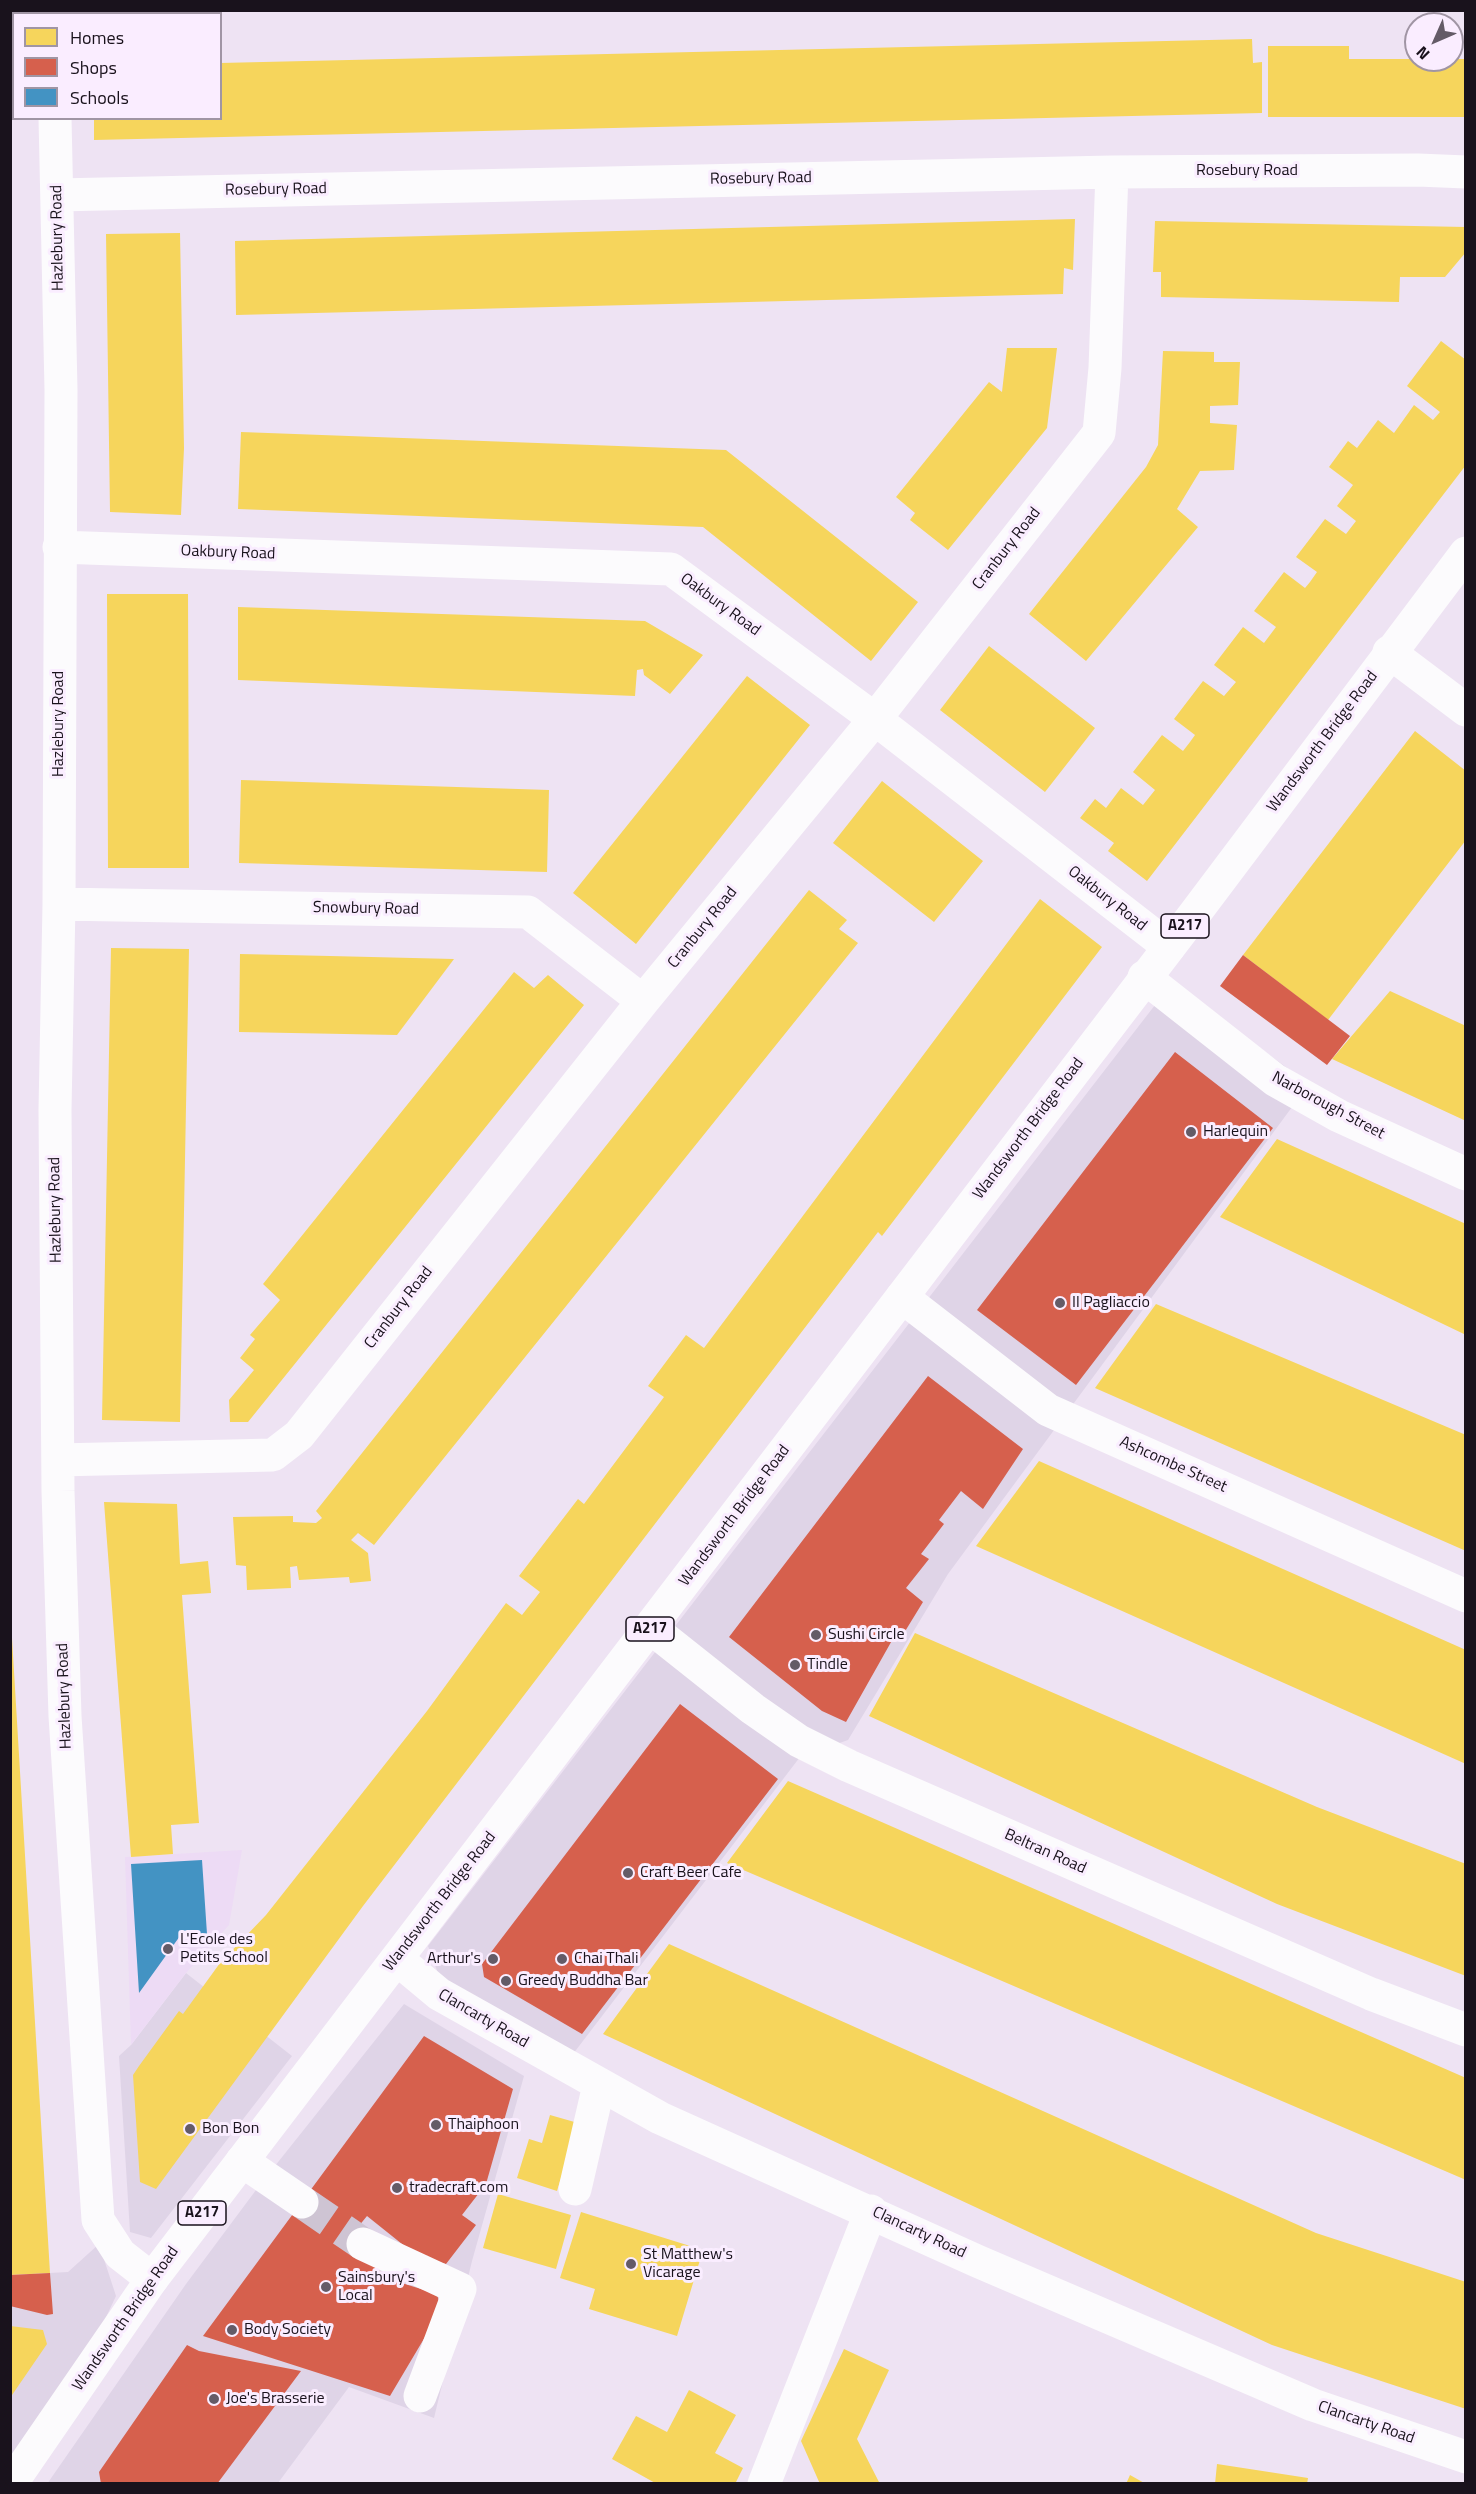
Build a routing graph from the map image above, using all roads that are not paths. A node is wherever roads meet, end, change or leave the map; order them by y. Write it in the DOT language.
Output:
graph roads {
  1 [pos="55,120"];
  2 [pos="1112,171"];
  3 [pos="1466,172"];
  4 [pos="57,195"];
  5 [pos="59,547"];
  6 [pos="1466,553"];
  7 [pos="1389,652"];
  8 [pos="1466,710"];
  9 [pos="875,719"];
  10 [pos="59,904"];
  11 [pos="1169,947"];
  12 [pos="1144,977"];
  13 [pos="643,1001"];
  14 [pos="1466,1173"];
  15 [pos="902,1297"];
  16 [pos="58,1460"];
  17 [pos="1466,1596"];
  18 [pos="651,1628"];
  19 [pos="397,1959"];
  20 [pos="1466,2030"];
  21 [pos="599,2085"];
  22 [pos="242,2161"];
  23 [pos="575,2189"];
  24 [pos="302,2202"];
  25 [pos="871,2211"];
  26 [pos="363,2244"];
  27 [pos="152,2279"];
  28 [pos="420,2396"];
  29 [pos="1466,2457"];
  30 [pos="20,2480"];
  31 [pos="764,2484"];
  1 -- 4 [label="street, Hazlebury Road"];
  2 -- 3 [label="street, Rosebury Road"];
  2 -- 4 [label="street, Rosebury Road"];
  2 -- 9 [label="street, Cranbury Road"];
  4 -- 5 [label="street, Hazlebury Road"];
  5 -- 9 [label="street, Oakbury Road"];
  5 -- 10 [label="street, Hazlebury Road"];
  6 -- 7 [label="street, Wandsworth Bridge Road / A217"];
  7 -- 8 [label="street"];
  7 -- 11 [label="street, Wandsworth Bridge Road / A217"];
  9 -- 11 [label="street, Oakbury Road"];
  9 -- 13 [label="street, Cranbury Road"];
  10 -- 13 [label="street, Snowbury Road"];
  10 -- 16 [label="street, Hazlebury Road"];
  11 -- 12 [label="street, Wandsworth Bridge Road / A217"];
  12 -- 14 [label="street, Narborough Street"];
  12 -- 15 [label="street, Wandsworth Bridge Road / A217"];
  13 -- 16 [label="street, Cranbury Road"];
  15 -- 17 [label="street, Ashcombe Street"];
  15 -- 18 [label="street, Wandsworth Bridge Road / A217"];
  16 -- 27 [label="street, Hazlebury Road"];
  18 -- 19 [label="street, Wandsworth Bridge Road / A217"];
  18 -- 20 [label="street, Beltran Road"];
  19 -- 21 [label="street, Clancarty Road"];
  19 -- 22 [label="street, Wandsworth Bridge Road / A217"];
  21 -- 23 [label="street"];
  21 -- 25 [label="street, Clancarty Road"];
  22 -- 24 [label="street"];
  22 -- 27 [label="street, Wandsworth Bridge Road / A217"];
  25 -- 29 [label="street, Clancarty Road"];
  25 -- 31 [label="street"];
  26 -- 28 [label="street"];
  27 -- 30 [label="street, Wandsworth Bridge Road / A217"];
}
